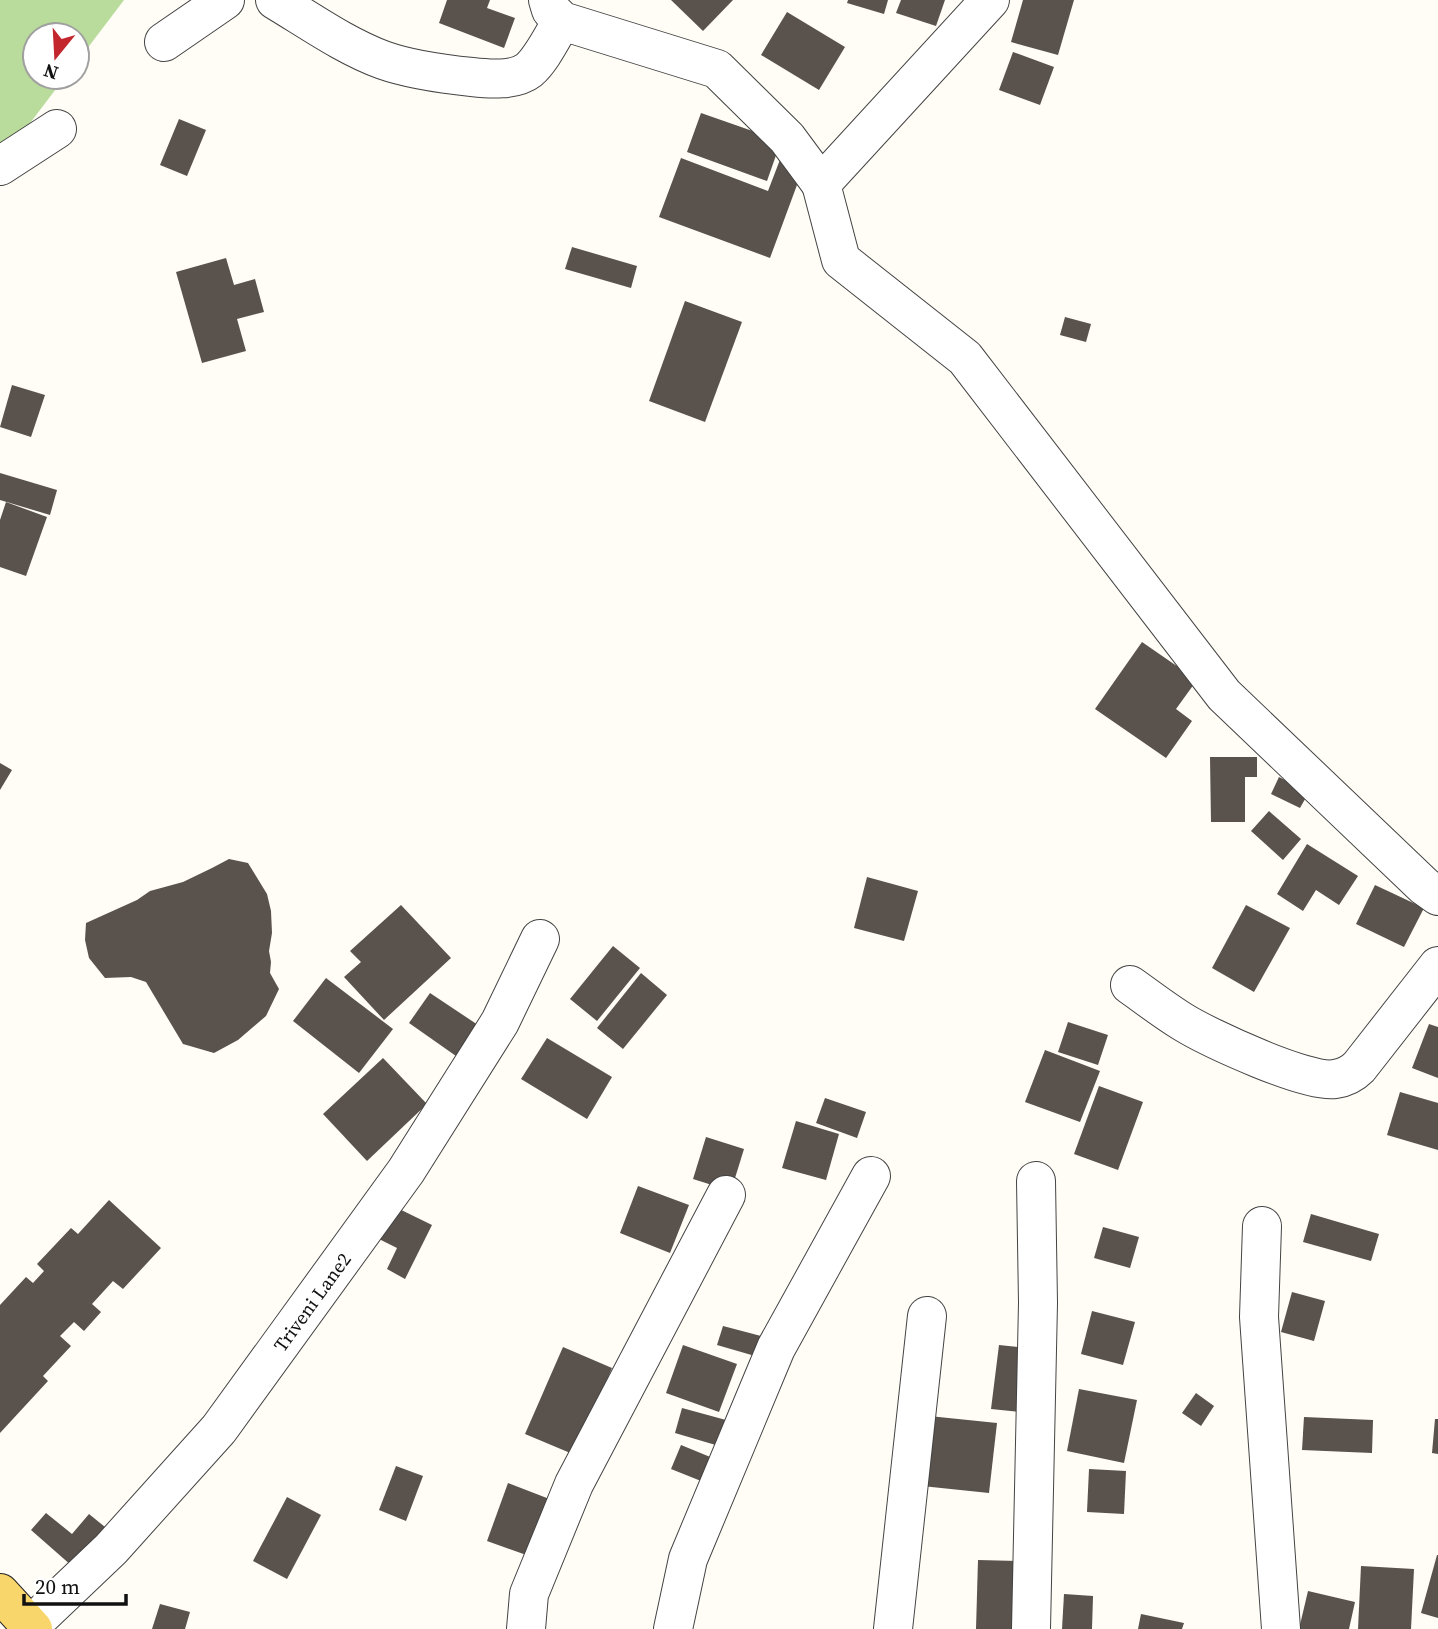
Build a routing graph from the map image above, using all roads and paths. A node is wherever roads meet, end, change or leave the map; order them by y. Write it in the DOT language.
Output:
graph roads {
  1 [pos="225,0"];
  2 [pos="275,0"];
  3 [pos="990,0"];
  4 [pos="555,10"];
  5 [pos="164,42"];
  6 [pos="57,129"];
  7 [pos="0,166"];
  8 [pos="821,184"];
  9 [pos="1438,895"];
  10 [pos="540,939"];
  11 [pos="1438,966"];
  12 [pos="1130,985"];
  13 [pos="871,1176"];
  14 [pos="1036,1181"];
  15 [pos="726,1195"];
  16 [pos="1262,1226"];
  17 [pos="928,1315"];
  18 [pos="0,1593"];
  19 [pos="30,1628"];
  20 [pos="526,1629"];
  21 [pos="673,1629"];
  22 [pos="893,1629"];
  23 [pos="1031,1629"];
  24 [pos="1281,1629"];
  1 -- 5 [label="street"];
  2 -- 4 [label="street"];
  3 -- 8 [label="street"];
  4 -- 8 [label="street"];
  6 -- 7 [label="street"];
  8 -- 9 [label="street"];
  10 -- 19 [label="street, Triveni Lane2"];
  11 -- 12 [label="street"];
  13 -- 21 [label="street"];
  14 -- 23 [label="street"];
  15 -- 20 [label="street"];
  16 -- 24 [label="street"];
  17 -- 22 [label="street"];
  18 -- 19 [label="main road"];
}
